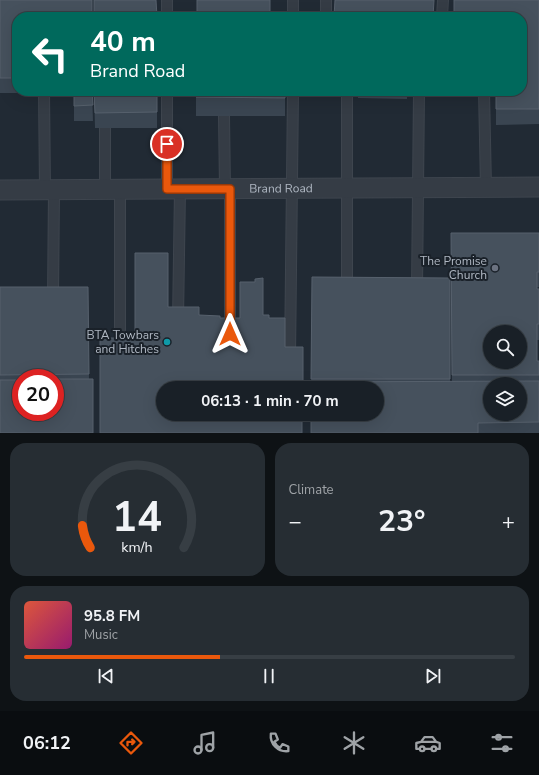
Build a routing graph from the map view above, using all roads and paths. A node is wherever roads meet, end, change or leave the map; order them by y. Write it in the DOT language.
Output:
graph roads {
  1 [pos="167,0"];
  2 [pos="293,0"];
  3 [pos="326,0"];
  4 [pos="443,0"];
  5 [pos="167,12"];
  6 [pos="293,12"];
  7 [pos="326,12"];
  8 [pos="442,12"];
  9 [pos="44,96"];
  10 [pos="167,96"];
  11 [pos="293,96"];
  12 [pos="347,96"];
  13 [pos="419,96"];
  14 [pos="484,96"];
  15 [pos="224,116"];
  16 [pos="105,128"];
  17 [pos="539,187"];
  18 [pos="292,188"];
  19 [pos="346,188"];
  20 [pos="418,188"];
  21 [pos="486,188"];
  22 [pos="112,189"];
  23 [pos="174,189"];
  24 [pos="227,189"];
  25 [pos="0,190"];
  26 [pos="49,190"];
  27 [pos="347,293"];
  28 [pos="417,294"];
  29 [pos="53,302"];
  30 [pos="178,323"];
  31 [pos="230,334"];
  32 [pos="120,353"];
  33 [pos="290,362"];
  1 -- 5 [label="lane"];
  2 -- 6 [label="lane"];
  3 -- 7 [label="lane"];
  4 -- 8 [label="lane"];
  9 -- 26 [label="lane"];
  10 -- 23 [label="lane"];
  11 -- 18 [label="lane"];
  12 -- 19 [label="lane"];
  13 -- 20 [label="lane"];
  14 -- 21 [label="lane"];
  15 -- 24 [label="lane"];
  16 -- 22 [label="lane"];
  17 -- 21 [label="street, Brand Road"];
  18 -- 19 [label="street, Brand Road"];
  18 -- 24 [label="street, Brand Road"];
  18 -- 33 [label="lane"];
  19 -- 20 [label="street, Brand Road"];
  19 -- 27 [label="lane"];
  20 -- 21 [label="street, Brand Road"];
  20 -- 28 [label="lane"];
  22 -- 23 [label="street, Brand Road"];
  22 -- 26 [label="street, Brand Road"];
  22 -- 32 [label="lane"];
  23 -- 24 [label="street, Brand Road"];
  23 -- 30 [label="lane"];
  24 -- 31 [label="lane"];
  25 -- 26 [label="street, Brand Road"];
  26 -- 29 [label="lane"];
}
